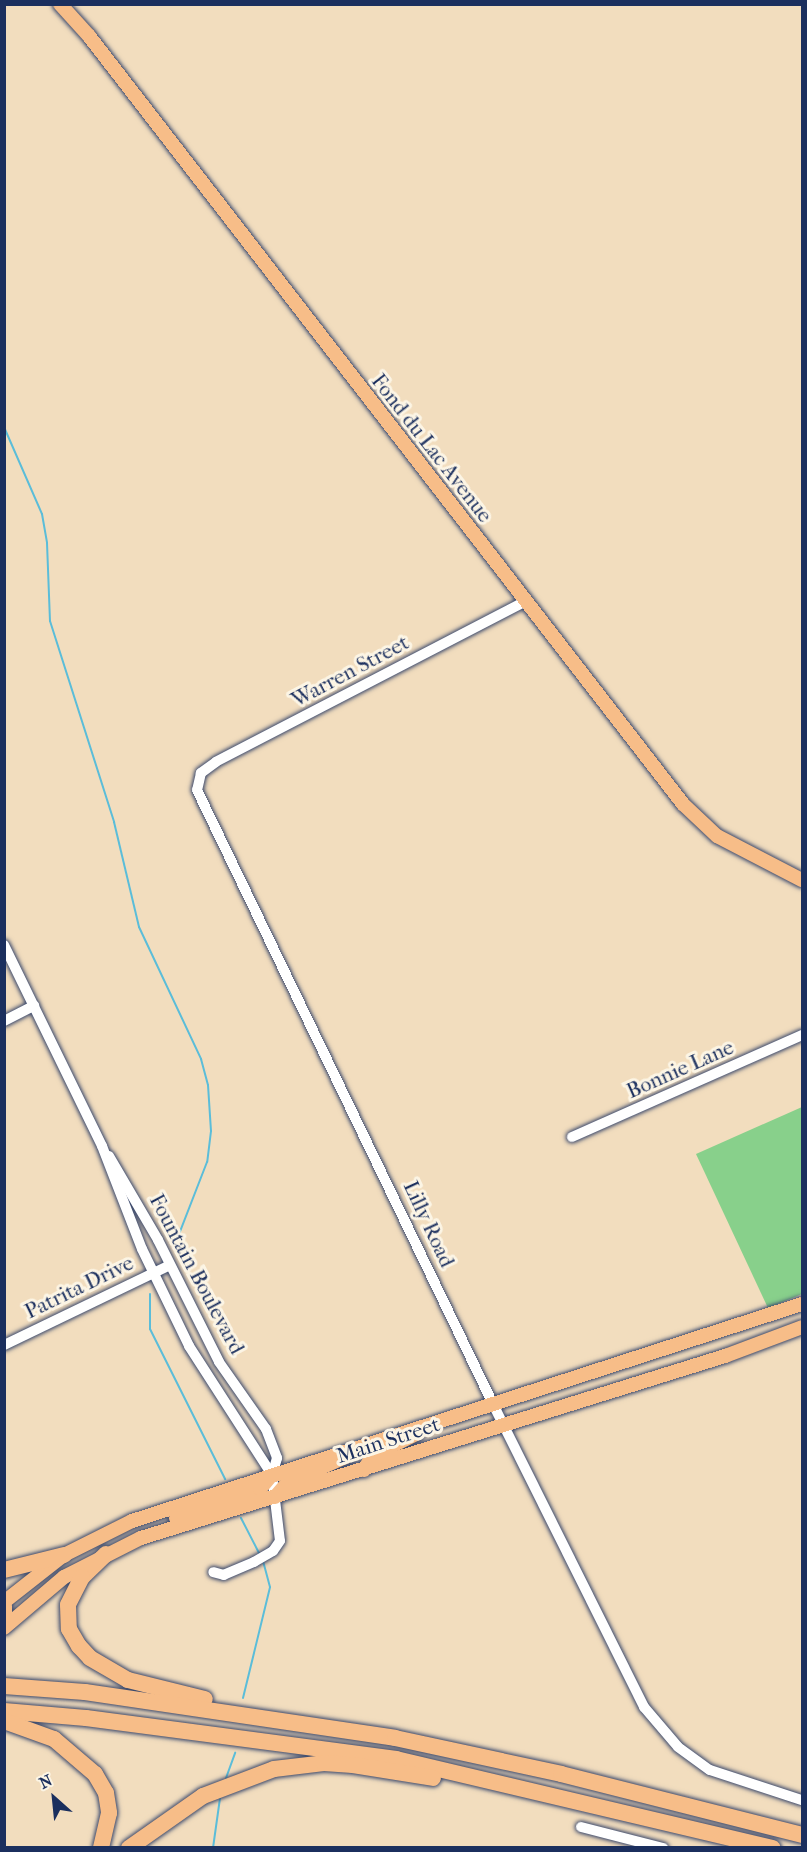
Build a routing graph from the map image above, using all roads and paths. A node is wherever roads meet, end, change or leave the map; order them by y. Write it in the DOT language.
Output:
graph roads {
  1 [pos="60,4"];
  2 [pos="526,601"];
  3 [pos="197,782"];
  4 [pos="802,880"];
  5 [pos="4,945"];
  6 [pos="34,1006"];
  7 [pos="4,1021"];
  8 [pos="802,1035"];
  9 [pos="572,1137"];
  10 [pos="102,1146"];
  11 [pos="170,1265"];
  12 [pos="153,1273"];
  13 [pos="802,1304"];
  14 [pos="802,1327"];
  15 [pos="697,1340"];
  16 [pos="4,1345"];
  17 [pos="704,1362"];
  18 [pos="493,1404"];
  19 [pos="432,1423"];
  20 [pos="503,1425"];
  21 [pos="366,1444"];
  22 [pos="364,1470"];
  23 [pos="272,1475"];
  24 [pos="275,1497"];
  25 [pos="111,1551"];
  26 [pos="64,1555"];
  27 [pos="4,1570"];
  28 [pos="213,1572"];
  29 [pos="4,1604"];
  30 [pos="4,1615"];
  31 [pos="4,1628"];
  32 [pos="4,1686"];
  33 [pos="4,1711"];
  34 [pos="4,1721"];
  35 [pos="302,1722"];
  36 [pos="559,1794"];
  37 [pos="802,1800"];
  38 [pos="581,1827"];
  39 [pos="802,1835"];
  40 [pos="100,1848"];
  41 [pos="129,1848"];
  42 [pos="663,1848"];
  43 [pos="773,1848"];
  1 -- 2 [label="main road, Fond du Lac Avenue"];
  2 -- 3 [label="street, Warren Street"];
  2 -- 4 [label="main road, Fond du Lac Avenue"];
  3 -- 18 [label="street, Lilly Road"];
  5 -- 6 [label="street, Fountain Boulevard"];
  6 -- 7 [label="street"];
  6 -- 10 [label="street, Fountain Boulevard"];
  8 -- 9 [label="street, Bonnie Lane"];
  10 -- 11 [label="street, Fountain Boulevard"];
  10 -- 12 [label="street, Fountain Boulevard"];
  11 -- 12 [label="street, Patrita Drive"];
  11 -- 23 [label="street, Fountain Boulevard"];
  12 -- 16 [label="street, Patrita Drive"];
  12 -- 23 [label="street, Fountain Boulevard"];
  13 -- 15 [label="main road, Main Street"];
  14 -- 17 [label="main road, Main Street"];
  15 -- 17 [label="main road"];
  15 -- 18 [label="main road, Main Street"];
  17 -- 20 [label="main road, Main Street"];
  18 -- 19 [label="main road, Main Street"];
  18 -- 20 [label="street, Lilly Road"];
  19 -- 21 [label="main road, Main Street"];
  19 -- 22 [label="main road"];
  20 -- 22 [label="main road, Main Street"];
  20 -- 37 [label="street, Lilly Road"];
  21 -- 23 [label="main road, Main Street"];
  21 -- 24 [label="main road"];
  22 -- 24 [label="main road, Main Street"];
  23 -- 24 [label="street"];
  23 -- 25 [label="main road"];
  23 -- 26 [label="main road, Main Street"];
  24 -- 25 [label="main road, Main Street"];
  24 -- 28 [label="street"];
  25 -- 31 [label="main road, Main Street"];
  25 -- 35 [label="highway"];
  26 -- 27 [label="highway"];
  26 -- 29 [label="main road, Main Street"];
  29 -- 30 [label="highway"];
  32 -- 35 [label="highway"];
  33 -- 36 [label="highway"];
  34 -- 40 [label="highway"];
  35 -- 39 [label="highway"];
  36 -- 41 [label="highway"];
  36 -- 43 [label="highway"];
  38 -- 42 [label="street"];
}
